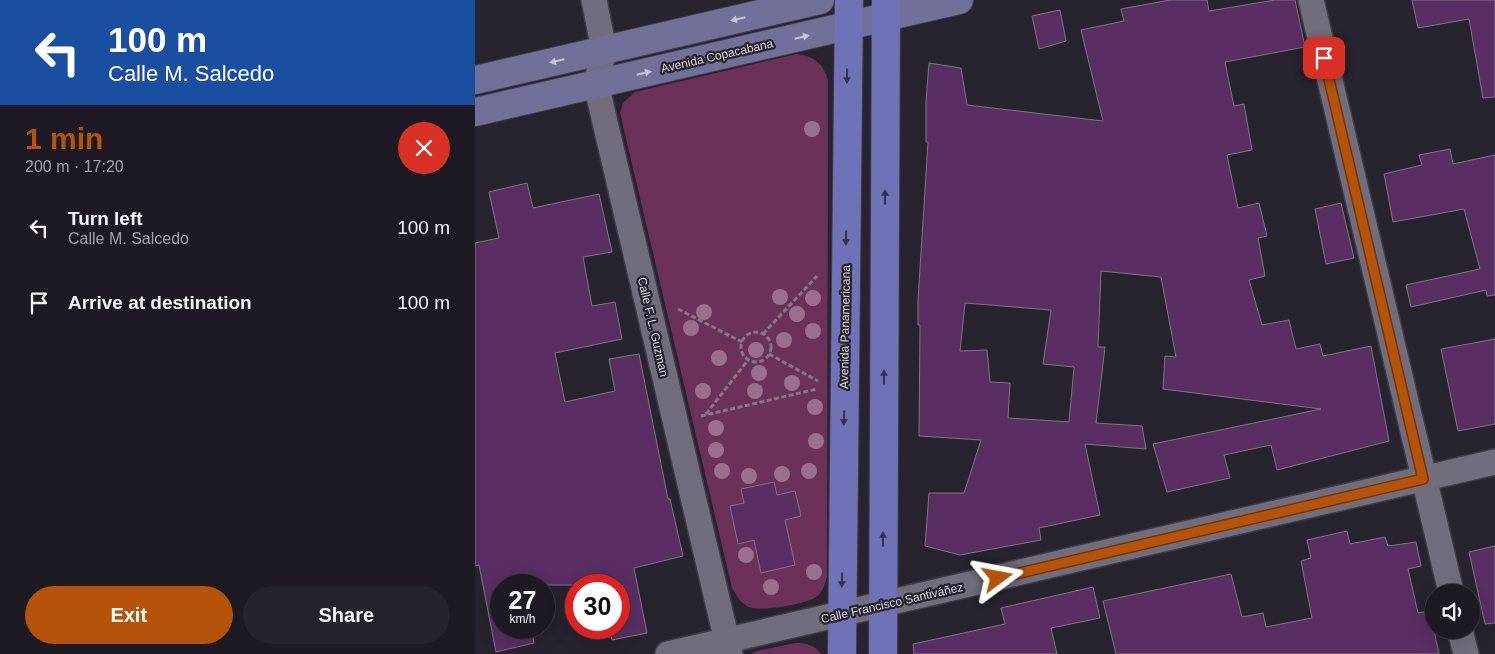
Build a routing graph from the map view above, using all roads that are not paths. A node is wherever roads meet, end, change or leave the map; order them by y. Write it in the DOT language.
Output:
graph roads {
  1 [pos="594,0"];
  2 [pos="820,0"];
  3 [pos="849,0"];
  4 [pos="959,0"];
  5 [pos="1311,0"];
  6 [pos="886,9"];
  7 [pos="848,27"];
  8 [pos="604,50"];
  9 [pos="475,80"];
  10 [pos="596,84"];
  11 [pos="475,112"];
  12 [pos="1495,462"];
  13 [pos="1423,479"];
  14 [pos="1449,584"];
  15 [pos="882,606"];
  16 [pos="842,615"];
  17 [pos="1462,639"];
  18 [pos="728,647"];
  19 [pos="667,654"];
  20 [pos="843,654"];
  21 [pos="883,654"];
  22 [pos="1466,654"];
  1 -- 8 [label="street, Calle F. L. Guzman"];
  2 -- 8 [label="main road, one-way"];
  3 -- 7 [label="main road, Avenida Panamericana"];
  4 -- 6 [label="main road, Avenida Copacabana"];
  5 -- 13 [label="street"];
  6 -- 7 [label="main road, Avenida Copacabana"];
  15 -- 6 [label="main road, one-way"];
  10 -- 7 [label="main road, Avenida Copacabana, one-way"];
  7 -- 16 [label="main road, Avenida Panamericana, one-way"];
  8 -- 9 [label="main road, one-way"];
  8 -- 10 [label="street, Calle F. L. Guzman"];
  10 -- 11 [label="main road, Avenida Copacabana"];
  10 -- 18 [label="street, Calle F. L. Guzman"];
  12 -- 13 [label="street, Calle Francisco Santiváñez"];
  13 -- 14 [label="street"];
  13 -- 15 [label="street, Calle Francisco Santiváñez"];
  15 -- 16 [label="street, Calle Francisco Santiváñez"];
  15 -- 21 [label="main road"];
  16 -- 18 [label="street, Calle Francisco Santiváñez"];
  16 -- 20 [label="main road, Avenida Panamericana"];
  17 -- 22 [label="street"];
  18 -- 19 [label="street, Calle Francisco Santiváñez"];
}
